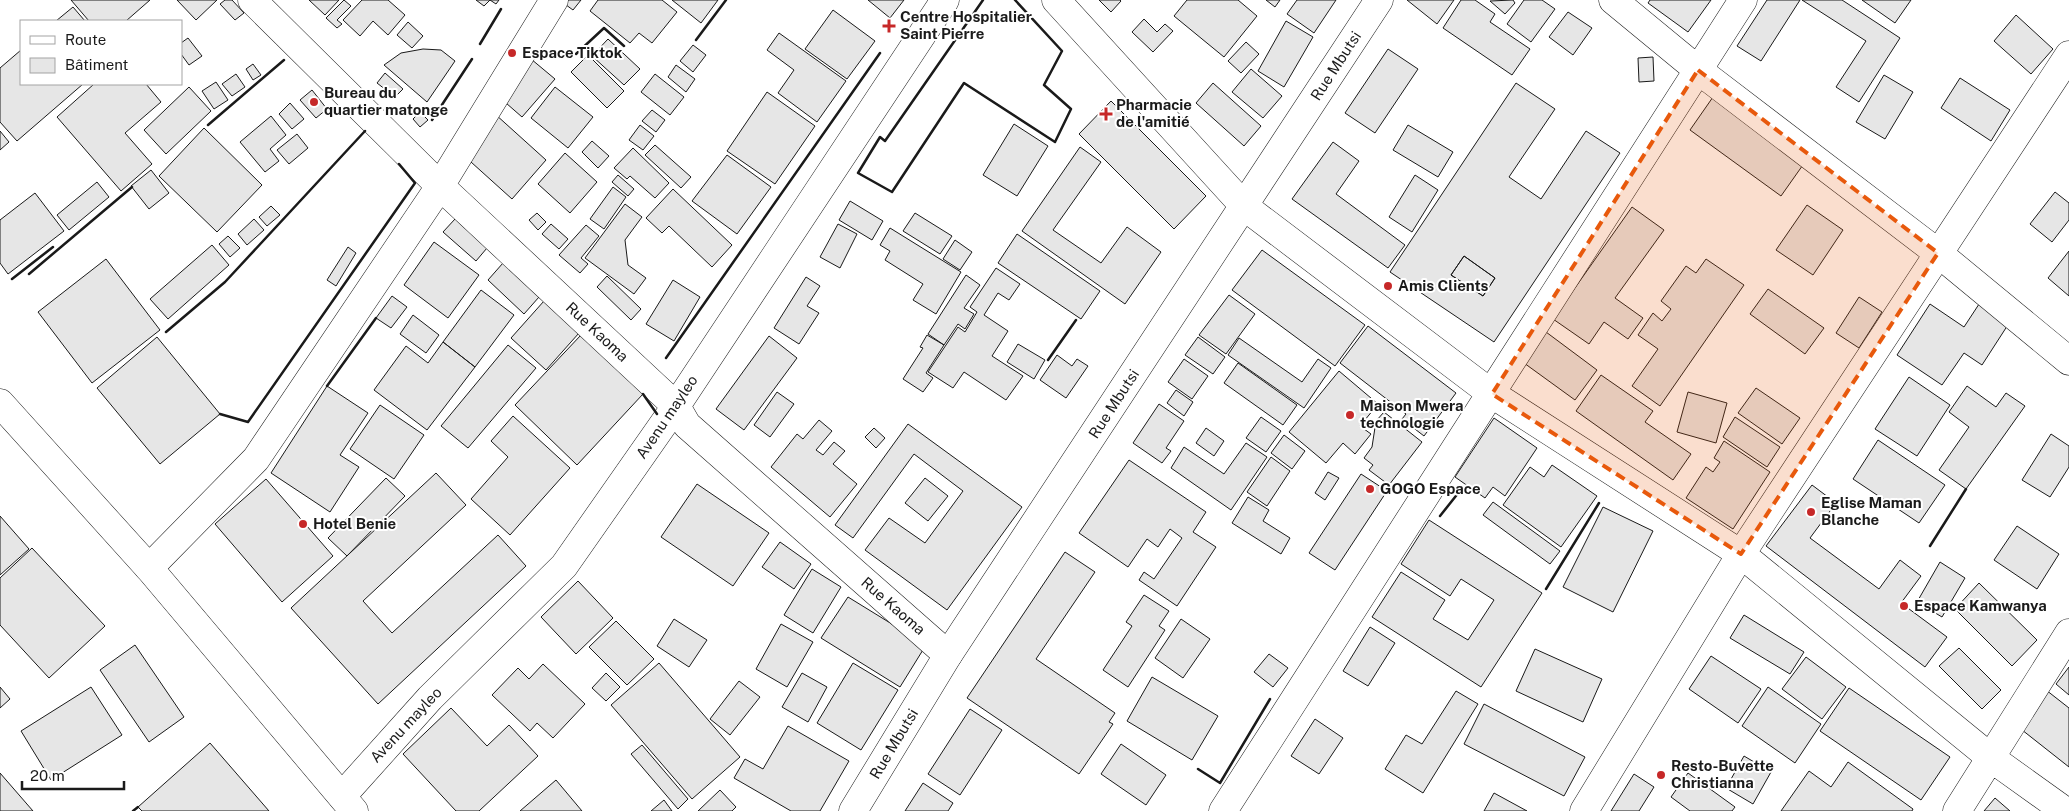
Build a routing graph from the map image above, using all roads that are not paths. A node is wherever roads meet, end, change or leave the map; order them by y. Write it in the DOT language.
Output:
graph roads {
  1 [pos="252,0"];
  2 [pos="554,0"];
  3 [pos="945,0"];
  4 [pos="1056,0"];
  5 [pos="1379,0"];
  6 [pos="1612,0"];
  7 [pos="1743,0"];
  8 [pos="2069,55"];
  9 [pos="1698,70"];
  10 [pos="440,186"];
  11 [pos="1245,207"];
  12 [pos="1938,253"];
  13 [pos="2069,361"];
  14 [pos="1492,394"];
  15 [pos="0,403"];
  16 [pos="676,406"];
  17 [pos="1741,554"];
  18 [pos="149,568"];
  19 [pos="2069,634"];
  20 [pos="948,655"];
  21 [pos="1991,758"];
  22 [pos="348,803"];
  23 [pos="854,811"];
  24 [pos="1223,811"];
  25 [pos="1584,811"];
  26 [pos="1957,811"];
  27 [pos="2065,811"];
  1 -- 10 [label="main road, Rue Kaoma"];
  2 -- 10 [label="main road"];
  3 -- 16 [label="main road, Avenu mayleo"];
  4 -- 11 [label="main road"];
  5 -- 11 [label="main road, Rue Mbutsi"];
  6 -- 9 [label="main road"];
  7 -- 9 [label="main road"];
  8 -- 12 [label="main road"];
  9 -- 12 [label="main road"];
  9 -- 14 [label="main road"];
  10 -- 16 [label="main road, Rue Kaoma"];
  10 -- 18 [label="main road"];
  11 -- 14 [label="main road"];
  11 -- 20 [label="main road, Rue Mbutsi"];
  12 -- 13 [label="main road"];
  12 -- 17 [label="main road"];
  14 -- 17 [label="main road"];
  14 -- 24 [label="main road"];
  15 -- 18 [label="main road"];
  16 -- 20 [label="main road, Rue Kaoma"];
  16 -- 22 [label="main road, Avenu mayleo"];
  17 -- 21 [label="main road"];
  17 -- 25 [label="main road"];
  18 -- 22 [label="main road"];
  19 -- 21 [label="main road"];
  20 -- 23 [label="main road, Rue Mbutsi"];
  21 -- 26 [label="main road"];
  21 -- 27 [label="main road"];
}
